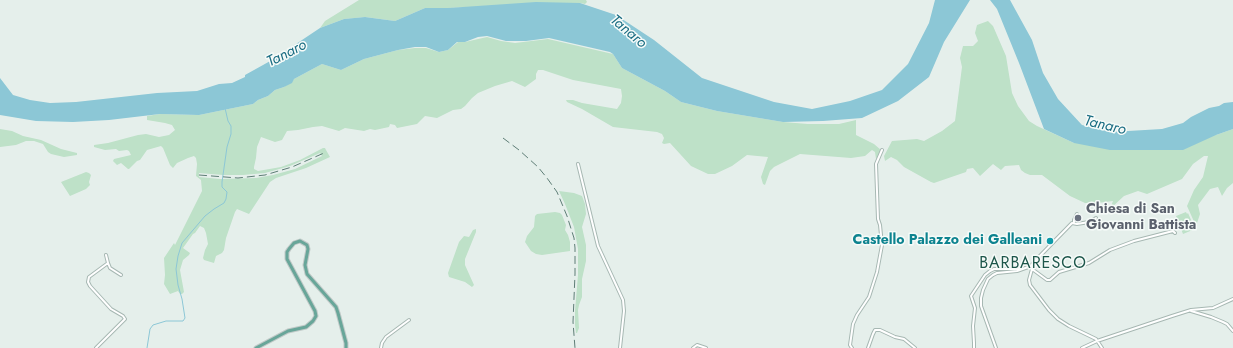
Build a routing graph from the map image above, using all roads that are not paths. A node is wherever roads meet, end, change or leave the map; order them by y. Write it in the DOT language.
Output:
graph roads {
  1 [pos="882,150"];
  2 [pos="578,164"];
  3 [pos="1077,214"];
  4 [pos="1096,218"];
  5 [pos="1074,222"];
  6 [pos="1175,233"];
  7 [pos="106,255"];
  8 [pos="108,263"];
  9 [pos="1031,266"];
  10 [pos="1023,269"];
  11 [pos="1032,269"];
  12 [pos="121,275"];
  13 [pos="1233,299"];
  14 [pos="1190,310"];
  15 [pos="409,320"];
  16 [pos="1233,331"];
  17 [pos="1097,342"];
  18 [pos="96,348"];
  19 [pos="256,348"];
  20 [pos="346,348"];
  21 [pos="381,348"];
  22 [pos="620,348"];
  23 [pos="693,348"];
  24 [pos="706,348"];
  25 [pos="852,348"];
  26 [pos="868,348"];
  27 [pos="916,348"];
  28 [pos="974,348"];
  29 [pos="996,348"];
  30 [pos="1082,348"];
  31 [pos="1102,348"];
  1 -- 25 [label="street"];
  2 -- 22 [label="street"];
  3 -- 5 [label="street"];
  4 -- 5 [label="street"];
  5 -- 9 [label="street"];
  6 -- 11 [label="street"];
  7 -- 8 [label="street"];
  8 -- 12 [label="street"];
  8 -- 18 [label="street"];
  9 -- 10 [label="street"];
  9 -- 11 [label="street"];
  10 -- 28 [label="street"];
  10 -- 29 [label="street"];
  11 -- 17 [label="street"];
  13 -- 14 [label="street"];
  14 -- 16 [label="street"];
  14 -- 17 [label="street"];
  15 -- 21 [label="street"];
  17 -- 30 [label="street"];
  17 -- 31 [label="street"];
  19 -- 20 [label="main road"];
  23 -- 24 [label="street"];
  26 -- 27 [label="street"];
}
